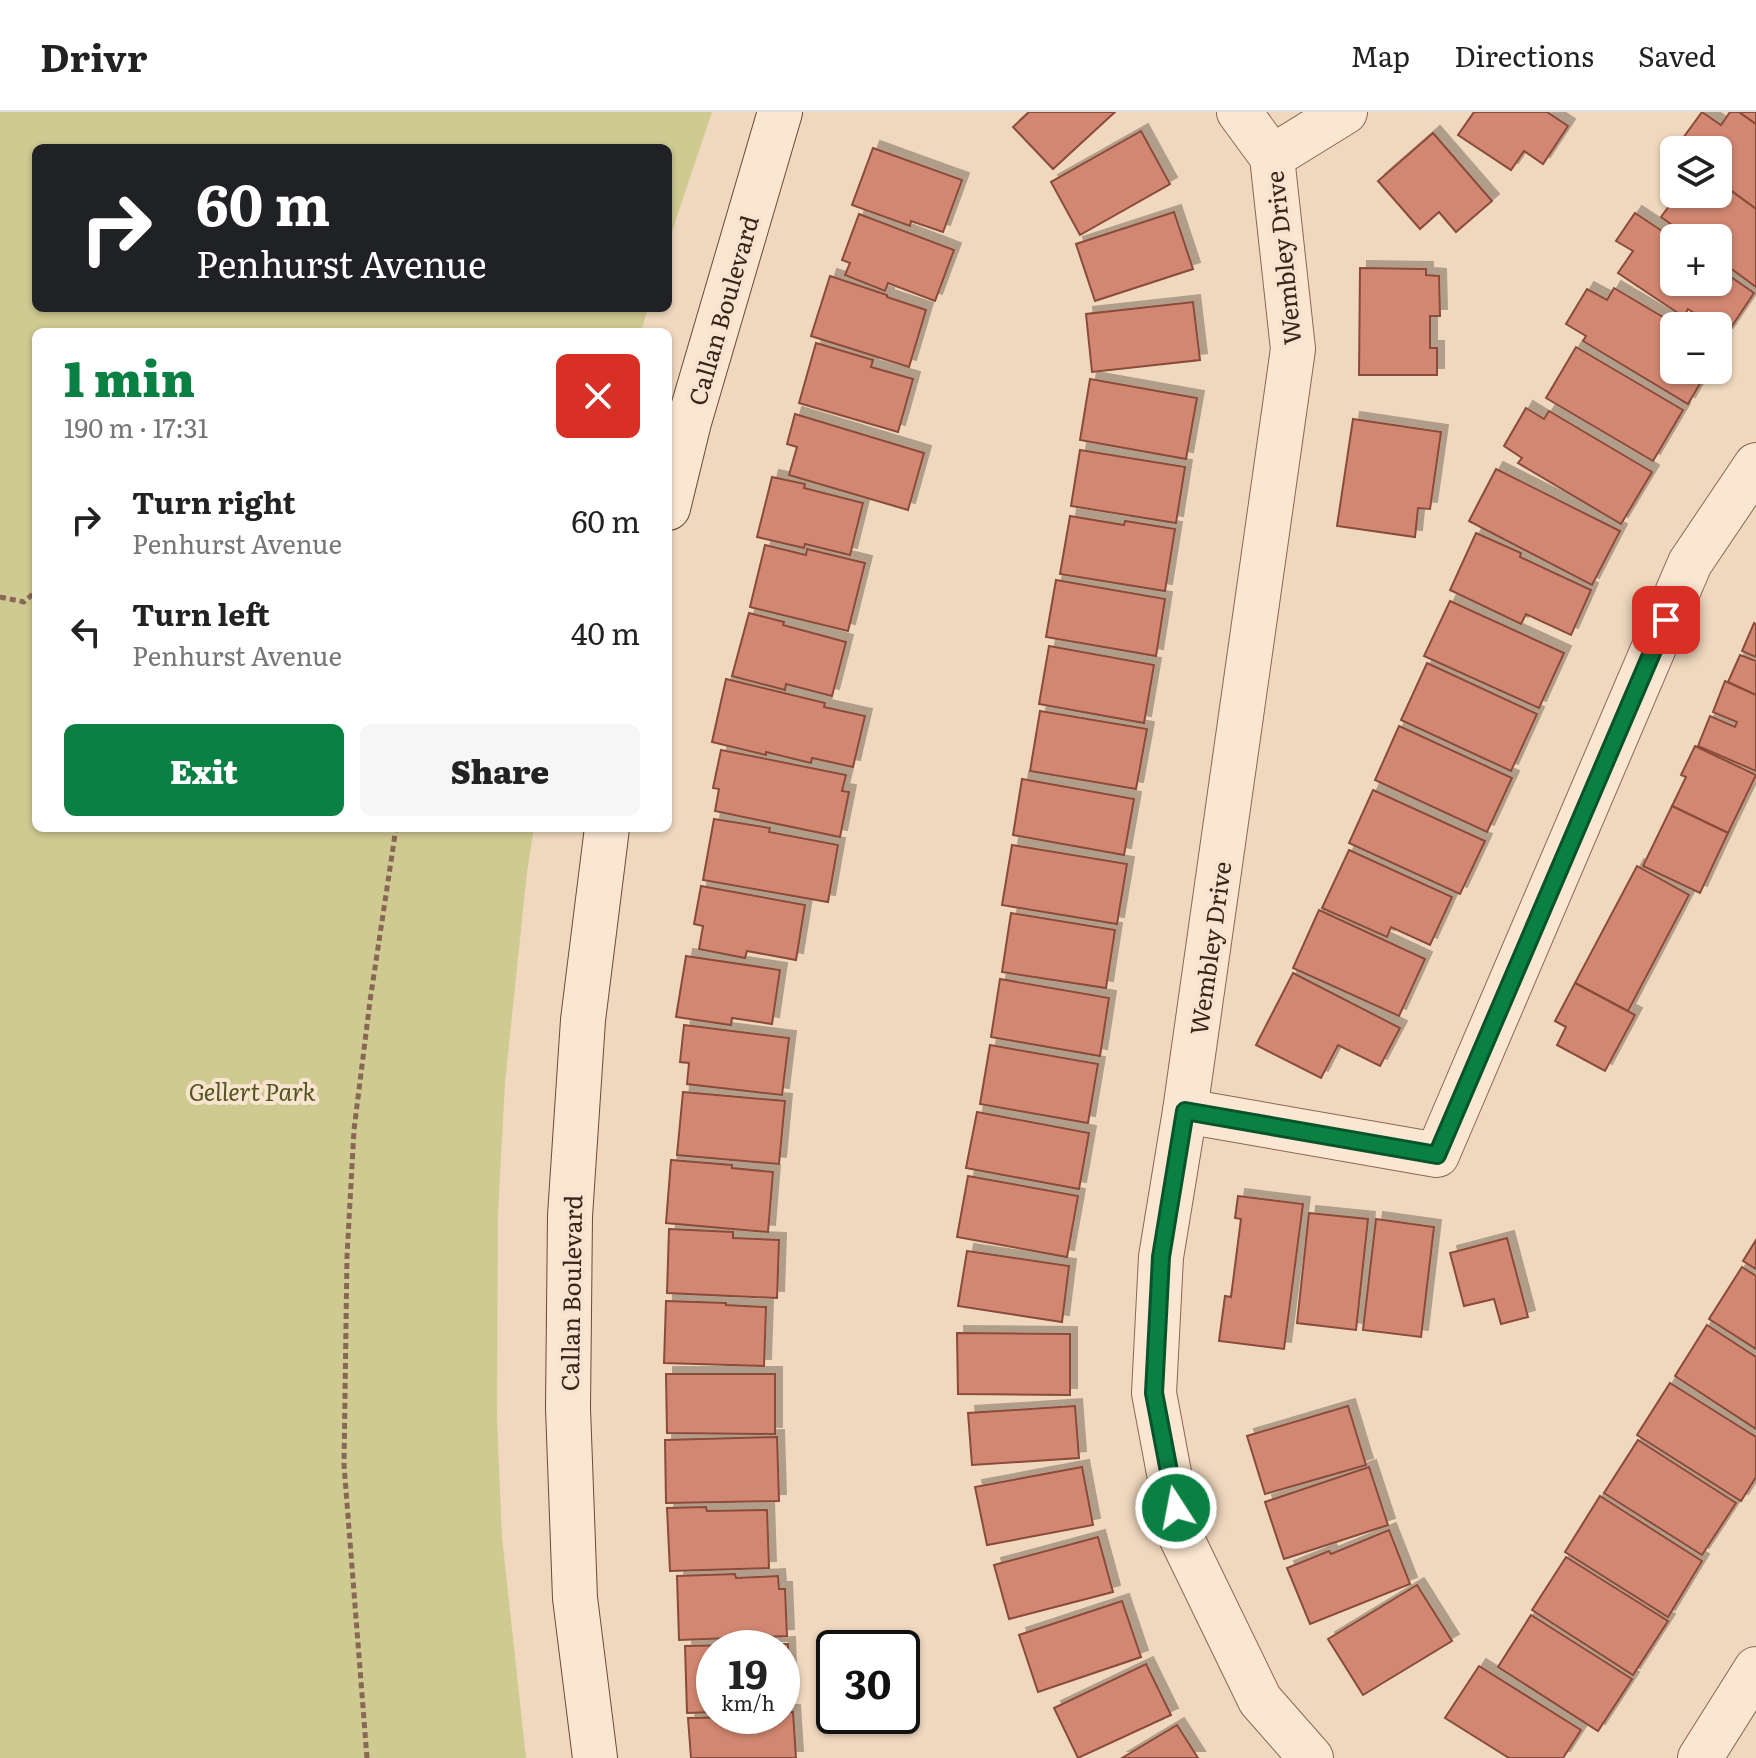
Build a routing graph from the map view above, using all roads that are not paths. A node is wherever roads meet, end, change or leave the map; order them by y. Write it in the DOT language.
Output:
graph roads {
  1 [pos="780,112"];
  2 [pos="1239,112"];
  3 [pos="1345,112"];
  4 [pos="1272,157"];
  5 [pos="1756,465"];
  6 [pos="672,492"];
  7 [pos="606,832"];
  8 [pos="1185,1111"];
  9 [pos="1756,1669"];
  10 [pos="595,1758"];
  11 [pos="1311,1758"];
  12 [pos="1700,1758"];
  1 -- 6 [label="street, Callan Boulevard"];
  2 -- 4 [label="street, Wembley Drive"];
  3 -- 4 [label="street"];
  4 -- 8 [label="street, Wembley Drive"];
  5 -- 8 [label="street"];
  7 -- 10 [label="street, Callan Boulevard"];
  8 -- 11 [label="street, Wembley Drive"];
  9 -- 12 [label="street"];
}
